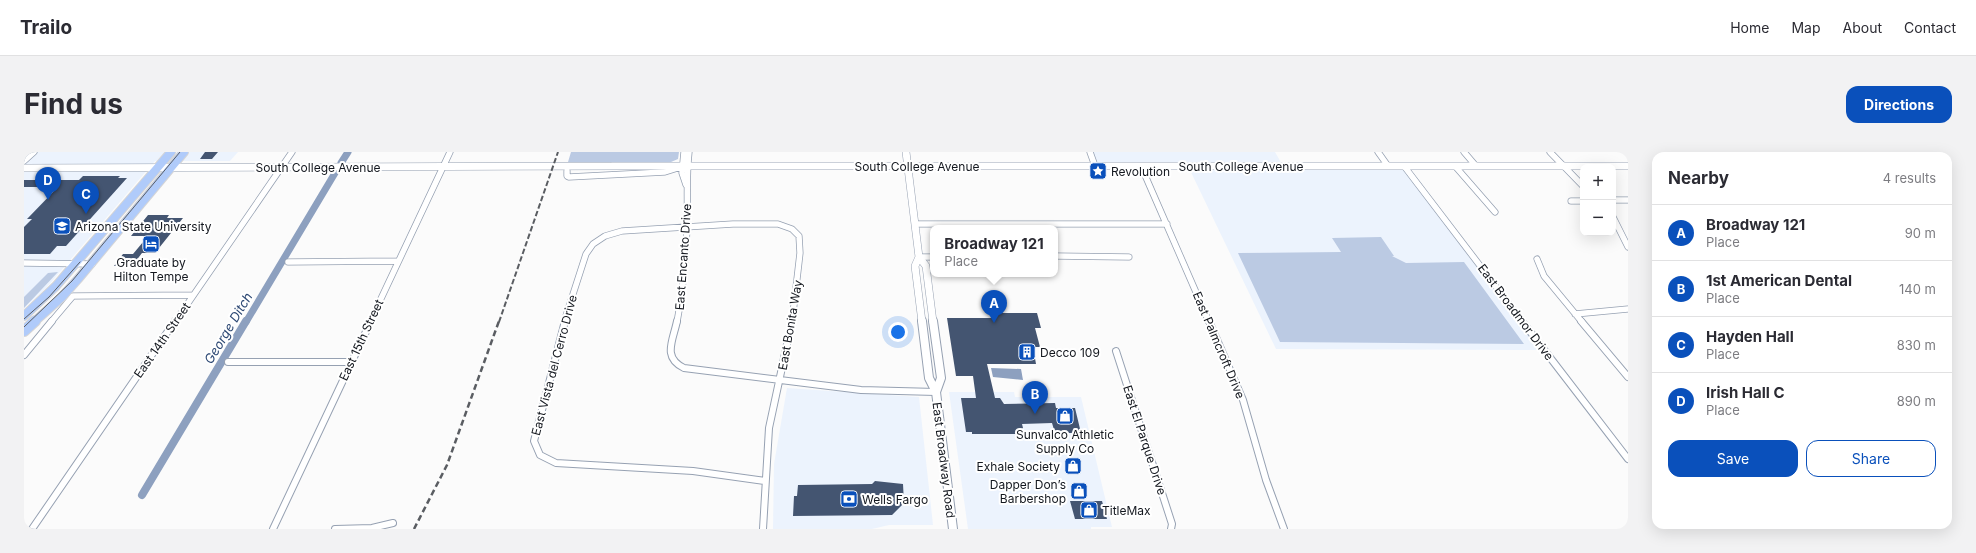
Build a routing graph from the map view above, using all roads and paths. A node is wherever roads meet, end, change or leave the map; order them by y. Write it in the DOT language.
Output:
graph roads {
  1 [pos="34,152"];
  2 [pos="171,152"];
  3 [pos="184,152"];
  4 [pos="292,152"];
  5 [pos="450,152"];
  6 [pos="684,152"];
  7 [pos="689,152"];
  8 [pos="906,152"];
  9 [pos="1090,152"];
  10 [pos="1378,152"];
  11 [pos="1464,152"];
  12 [pos="1550,152"];
  13 [pos="24,161"];
  14 [pos="908,165"];
  15 [pos="684,166"];
  16 [pos="1095,166"];
  17 [pos="1141,166"];
  18 [pos="1388,166"];
  19 [pos="1404,166"];
  20 [pos="1455,166"];
  21 [pos="1476,166"];
  22 [pos="1564,166"];
  23 [pos="1628,166"];
  24 [pos="282,167"];
  25 [pos="443,167"];
  26 [pos="24,168"];
  27 [pos="157,168"];
  28 [pos="171,168"];
  29 [pos="567,172"];
  30 [pos="1580,183"];
  31 [pos="1616,200"];
  32 [pos="1628,200"];
  33 [pos="1571,201"];
  34 [pos="1580,201"];
  35 [pos="1495,212"];
  36 [pos="1616,222"];
  37 [pos="916,224"];
  38 [pos="1167,224"];
  39 [pos="687,227"];
  40 [pos="1628,247"];
  41 [pos="1058,256"];
  42 [pos="1129,256"];
  43 [pos="919,257"];
  44 [pos="930,257"];
  45 [pos="1537,259"];
  46 [pos="398,261"];
  47 [pos="288,262"];
  48 [pos="76,263"];
  49 [pos="24,264"];
  50 [pos="92,264"];
  51 [pos="193,295"];
  52 [pos="1628,309"];
  53 [pos="1575,314"];
  54 [pos="24,316"];
  55 [pos="41,316"];
  56 [pos="24,331"];
  57 [pos="24,336"];
  58 [pos="1116,351"];
  59 [pos="24,356"];
  60 [pos="228,362"];
  61 [pos="350,362"];
  62 [pos="1628,377"];
  63 [pos="780,380"];
  64 [pos="936,392"];
  65 [pos="1628,458"];
  66 [pos="765,482"];
  67 [pos="393,523"];
  68 [pos="32,529"];
  69 [pos="273,529"];
  70 [pos="335,529"];
  71 [pos="763,529"];
  72 [pos="953,529"];
  73 [pos="1171,529"];
  74 [pos="1284,529"];
  1 -- 13 [label="street"];
  2 -- 27 [label="main road"];
  3 -- 28 [label="main road"];
  4 -- 24 [label="street, East 14th Street"];
  5 -- 25 [label="street, East 15th Street"];
  6 -- 15 [label="street, East Encanto Drive"];
  7 -- 15 [label="street, East Encanto Drive"];
  8 -- 14 [label="street, East Broadway Road"];
  9 -- 16 [label="street"];
  10 -- 18 [label="street"];
  11 -- 21 [label="street"];
  12 -- 22 [label="street"];
  14 -- 15 [label="street, South College Avenue"];
  14 -- 16 [label="street, South College Avenue"];
  14 -- 37 [label="street, East Broadway Road"];
  15 -- 25 [label="street, South College Avenue"];
  15 -- 29 [label="street"];
  15 -- 39 [label="street, East Encanto Drive"];
  16 -- 17 [label="street, South College Avenue"];
  17 -- 18 [label="street, South College Avenue"];
  17 -- 38 [label="street, East Palmcroft Drive"];
  18 -- 19 [label="street, South College Avenue"];
  19 -- 20 [label="street, South College Avenue"];
  19 -- 65 [label="street, East Broadmor Drive"];
  20 -- 21 [label="street, South College Avenue"];
  20 -- 35 [label="street"];
  21 -- 22 [label="street, South College Avenue"];
  22 -- 23 [label="street, South College Avenue"];
  22 -- 30 [label="street"];
  24 -- 25 [label="street, South College Avenue"];
  24 -- 28 [label="street, South College Avenue"];
  24 -- 51 [label="street, East 14th Street"];
  25 -- 46 [label="street, East 15th Street"];
  26 -- 27 [label="street, South College Avenue"];
  27 -- 28 [label="street, South College Avenue"];
  27 -- 48 [label="main road"];
  28 -- 50 [label="main road"];
  31 -- 32 [label="street"];
  33 -- 34 [label="street"];
  36 -- 40 [label="street"];
  37 -- 38 [label="street"];
  37 -- 43 [label="street, East Broadway Road"];
  38 -- 74 [label="street, East Palmcroft Drive"];
  39 -- 63 [label="street, East Encanto Drive"];
  39 -- 63 [label="street, East Bonita Way"];
  39 -- 66 [label="street, East Vista del Cerro Drive"];
  41 -- 42 [label="street"];
  43 -- 44 [label="street"];
  43 -- 64 [label="street, East Broadway Road"];
  43 -- 64 [label="street, East Broadway Road"];
  45 -- 53 [label="street"];
  46 -- 47 [label="street"];
  46 -- 61 [label="street, East 15th Street"];
  48 -- 49 [label="street"];
  48 -- 50 [label="street"];
  48 -- 54 [label="main road"];
  50 -- 55 [label="main road"];
  51 -- 59 [label="street"];
  51 -- 68 [label="street, East 14th Street"];
  52 -- 53 [label="street"];
  53 -- 62 [label="street"];
  55 -- 56 [label="main road"];
  55 -- 57 [label="street"];
  58 -- 73 [label="street, East El Parque Drive"];
  60 -- 61 [label="street"];
  61 -- 69 [label="street, East 15th Street"];
  63 -- 64 [label="street, East Encanto Drive"];
  63 -- 66 [label="street, East Bonita Way"];
  64 -- 72 [label="street, East Broadway Road"];
  66 -- 71 [label="street, East Bonita Way"];
  67 -- 70 [label="street"];
}
